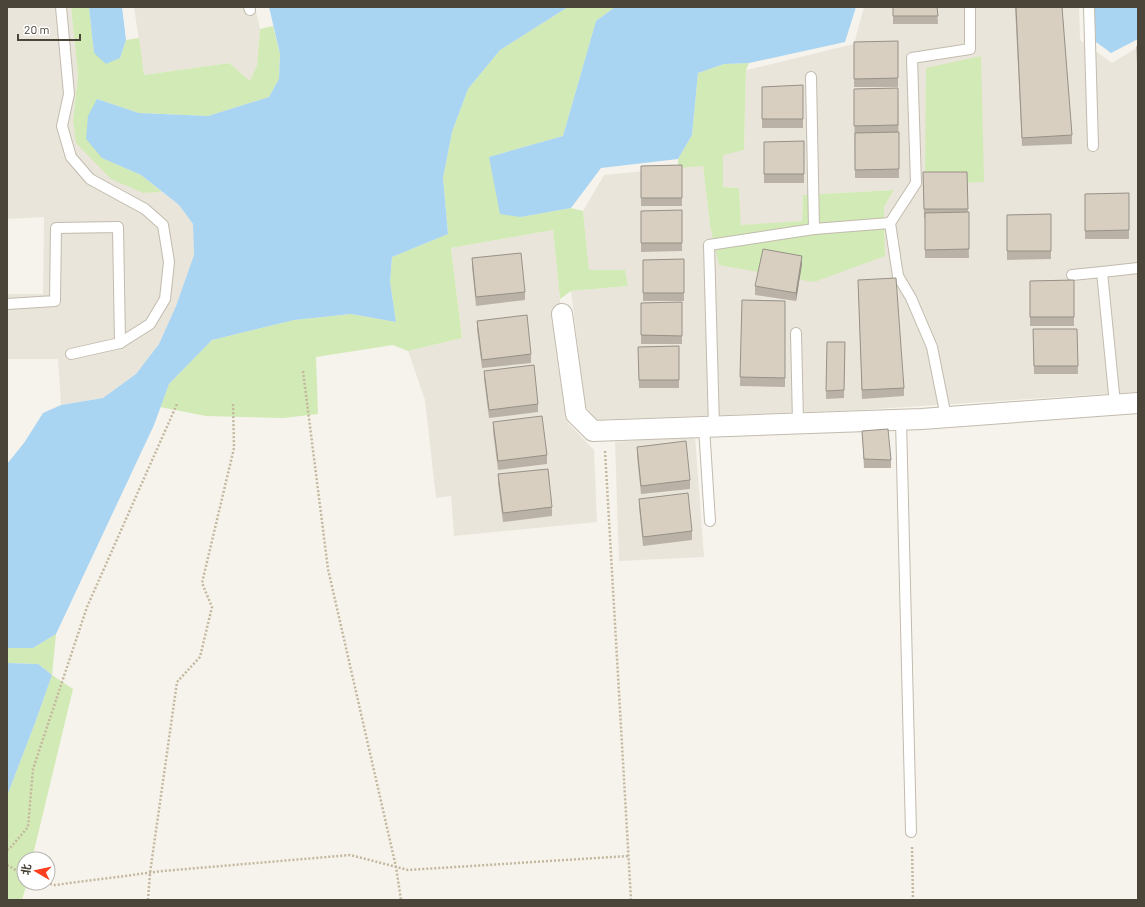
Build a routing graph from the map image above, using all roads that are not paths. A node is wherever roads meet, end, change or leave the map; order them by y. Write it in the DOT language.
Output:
graph roads {
  1 [pos="61,7"];
  2 [pos="970,7"];
  3 [pos="1089,7"];
  4 [pos="811,77"];
  5 [pos="1094,146"];
  6 [pos="890,223"];
  7 [pos="814,229"];
  8 [pos="1138,268"];
  9 [pos="1102,272"];
  10 [pos="1072,275"];
  11 [pos="7,304"];
  12 [pos="562,314"];
  13 [pos="796,334"];
  14 [pos="120,343"];
  15 [pos="71,354"];
  16 [pos="1138,403"];
  17 [pos="1115,404"];
  18 [pos="946,417"];
  19 [pos="901,420"];
  20 [pos="798,423"];
  21 [pos="709,427"];
  22 [pos="710,521"];
  23 [pos="911,832"];
  1 -- 14 [label="lane"];
  2 -- 6 [label="lane"];
  3 -- 5 [label="lane"];
  4 -- 7 [label="lane"];
  6 -- 7 [label="lane"];
  6 -- 18 [label="lane"];
  7 -- 21 [label="lane"];
  8 -- 9 [label="lane"];
  9 -- 10 [label="lane"];
  9 -- 17 [label="lane"];
  11 -- 14 [label="lane"];
  12 -- 21 [label="street"];
  13 -- 20 [label="lane"];
  14 -- 15 [label="lane"];
  16 -- 17 [label="street"];
  17 -- 18 [label="street"];
  18 -- 19 [label="street"];
  19 -- 20 [label="street"];
  19 -- 23 [label="lane"];
  20 -- 21 [label="street"];
  21 -- 22 [label="lane"];
}
